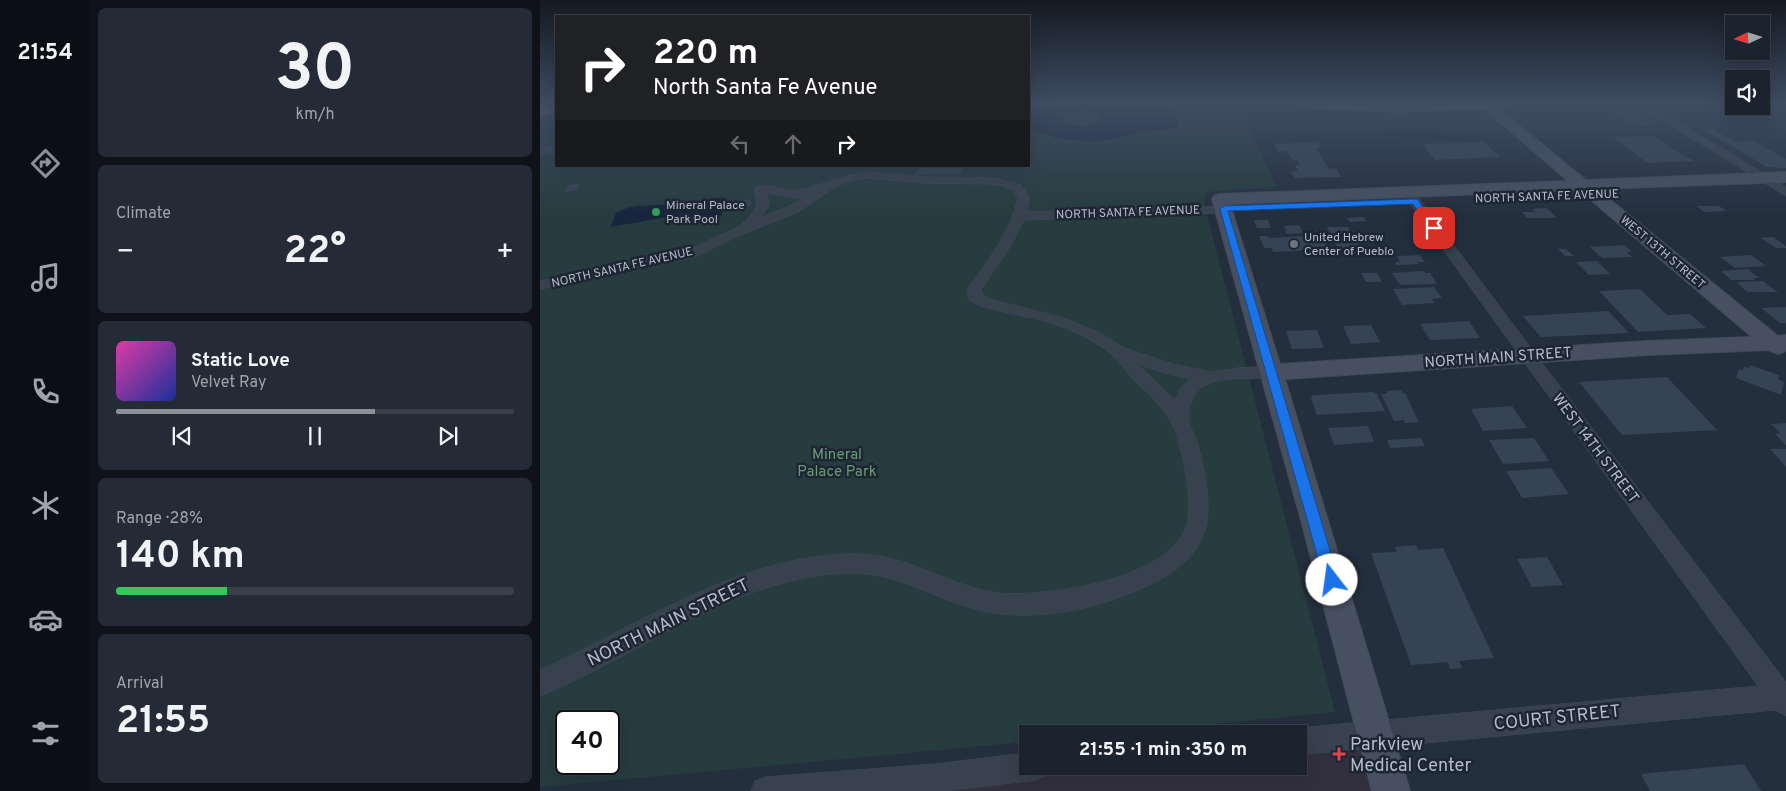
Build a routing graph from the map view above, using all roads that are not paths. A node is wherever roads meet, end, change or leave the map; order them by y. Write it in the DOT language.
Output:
graph roads {
  1 [pos="1531,141"];
  2 [pos="1702,141"];
  3 [pos="1763,178"];
  4 [pos="832,184"];
  5 [pos="1784,185"];
  6 [pos="1588,189"];
  7 [pos="1411,196"];
  8 [pos="1222,204"];
  9 [pos="1021,211"];
  10 [pos="731,234"];
  11 [pos="540,285"];
  12 [pos="1782,346"];
  13 [pos="1118,352"];
  14 [pos="1527,355"];
  15 [pos="1270,372"];
  16 [pos="1210,377"];
  17 [pos="1180,421"];
  18 [pos="540,683"];
  19 [pos="1784,699"];
  20 [pos="1374,736"];
  21 [pos="1307,741"];
  22 [pos="1019,769"];
  23 [pos="934,784"];
  24 [pos="765,791"];
  25 [pos="1391,791"];
  1 -- 6 [label="street, WEST 13TH STREET"];
  2 -- 3 [label="street"];
  3 -- 5 [label="street, NORTH SANTA FE AVENUE"];
  3 -- 6 [label="street, NORTH SANTA FE AVENUE"];
  4 -- 9 [label="street, NORTH SANTA FE AVENUE"];
  4 -- 10 [label="street, NORTH SANTA FE AVENUE"];
  4 -- 10 [label="street, NORTH SANTA FE AVENUE"];
  5 -- 6 [label="street, NORTH SANTA FE AVENUE"];
  6 -- 7 [label="street, NORTH SANTA FE AVENUE"];
  6 -- 12 [label="street, WEST 13TH STREET"];
  7 -- 8 [label="street, NORTH SANTA FE AVENUE"];
  7 -- 14 [label="street, WEST 14TH STREET"];
  8 -- 9 [label="street, NORTH SANTA FE AVENUE"];
  8 -- 15 [label="street"];
  9 -- 13 [label="street, NORTH MAIN STREET"];
  10 -- 11 [label="street, NORTH SANTA FE AVENUE"];
  12 -- 14 [label="street, NORTH MAIN STREET"];
  13 -- 16 [label="street, NORTH MAIN STREET"];
  13 -- 17 [label="street, NORTH MAIN STREET"];
  14 -- 15 [label="street, NORTH MAIN STREET"];
  14 -- 19 [label="street, WEST 14TH STREET"];
  15 -- 16 [label="street, NORTH MAIN STREET"];
  15 -- 20 [label="street"];
  16 -- 17 [label="street, NORTH MAIN STREET"];
  17 -- 18 [label="street, NORTH MAIN STREET"];
  19 -- 20 [label="street, COURT STREET"];
  20 -- 21 [label="street, COURT STREET"];
  20 -- 25 [label="street"];
  22 -- 23 [label="street"];
  23 -- 24 [label="street"];
}
